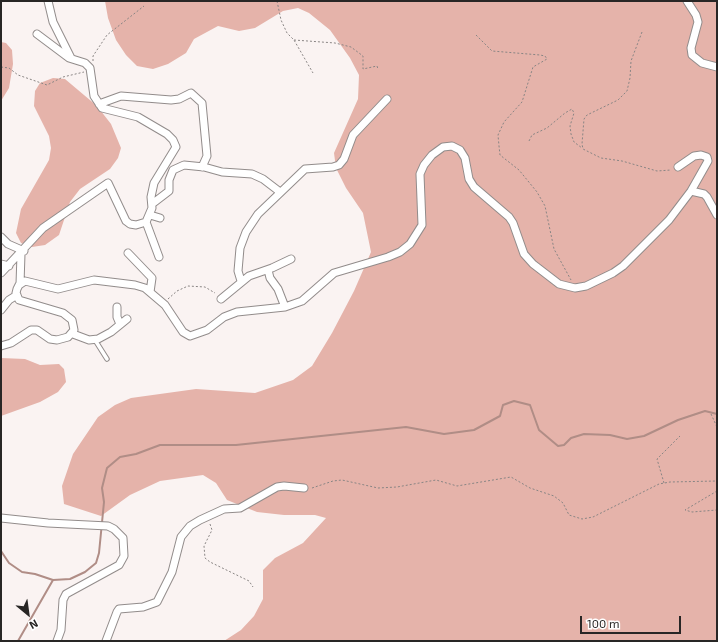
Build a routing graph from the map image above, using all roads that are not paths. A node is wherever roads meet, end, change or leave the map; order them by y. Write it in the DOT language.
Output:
graph roads {
  1 [pos="48,1"];
  2 [pos="687,1"];
  3 [pos="37,34"];
  4 [pos="71,58"];
  5 [pos="717,67"];
  6 [pos="387,98"];
  7 [pos="99,104"];
  8 [pos="202,167"];
  9 [pos="678,167"];
  10 [pos="691,191"];
  11 [pos="280,192"];
  12 [pos="152,204"];
  13 [pos="150,215"];
  14 [pos="717,215"];
  15 [pos="160,218"];
  16 [pos="146,222"];
  17 [pos="1,236"];
  18 [pos="22,252"];
  19 [pos="128,253"];
  20 [pos="159,257"];
  21 [pos="291,259"];
  22 [pos="1,264"];
  23 [pos="9,266"];
  24 [pos="268,270"];
  25 [pos="1,274"];
  26 [pos="241,281"];
  27 [pos="20,284"];
  28 [pos="150,292"];
  29 [pos="17,295"];
  30 [pos="221,299"];
  31 [pos="117,307"];
  32 [pos="285,307"];
  33 [pos="1,310"];
  34 [pos="73,334"];
  35 [pos="95,340"];
  36 [pos="1,346"];
  37 [pos="107,359"];
  38 [pos="304,488"];
  39 [pos="1,518"];
  40 [pos="57,641"];
  41 [pos="106,641"];
  1 -- 4 [label="street"];
  2 -- 5 [label="street"];
  3 -- 4 [label="street"];
  4 -- 7 [label="street"];
  6 -- 11 [label="street"];
  7 -- 8 [label="street"];
  7 -- 12 [label="street"];
  8 -- 11 [label="street"];
  8 -- 12 [label="street"];
  9 -- 10 [label="street"];
  10 -- 14 [label="street"];
  10 -- 32 [label="street"];
  11 -- 26 [label="street"];
  12 -- 13 [label="street"];
  13 -- 15 [label="street"];
  13 -- 16 [label="street"];
  16 -- 18 [label="street"];
  16 -- 20 [label="street"];
  17 -- 18 [label="street"];
  18 -- 23 [label="street"];
  18 -- 27 [label="street"];
  19 -- 28 [label="street"];
  21 -- 24 [label="street"];
  22 -- 23 [label="street"];
  23 -- 25 [label="street"];
  24 -- 26 [label="street"];
  24 -- 32 [label="street"];
  26 -- 30 [label="street"];
  27 -- 28 [label="street"];
  27 -- 29 [label="street"];
  28 -- 32 [label="street"];
  29 -- 33 [label="street"];
  29 -- 34 [label="street"];
  31 -- 35 [label="street"];
  34 -- 35 [label="street"];
  34 -- 36 [label="street"];
  35 -- 37 [label="lane"];
  38 -- 41 [label="street"];
  39 -- 40 [label="street"];
}
